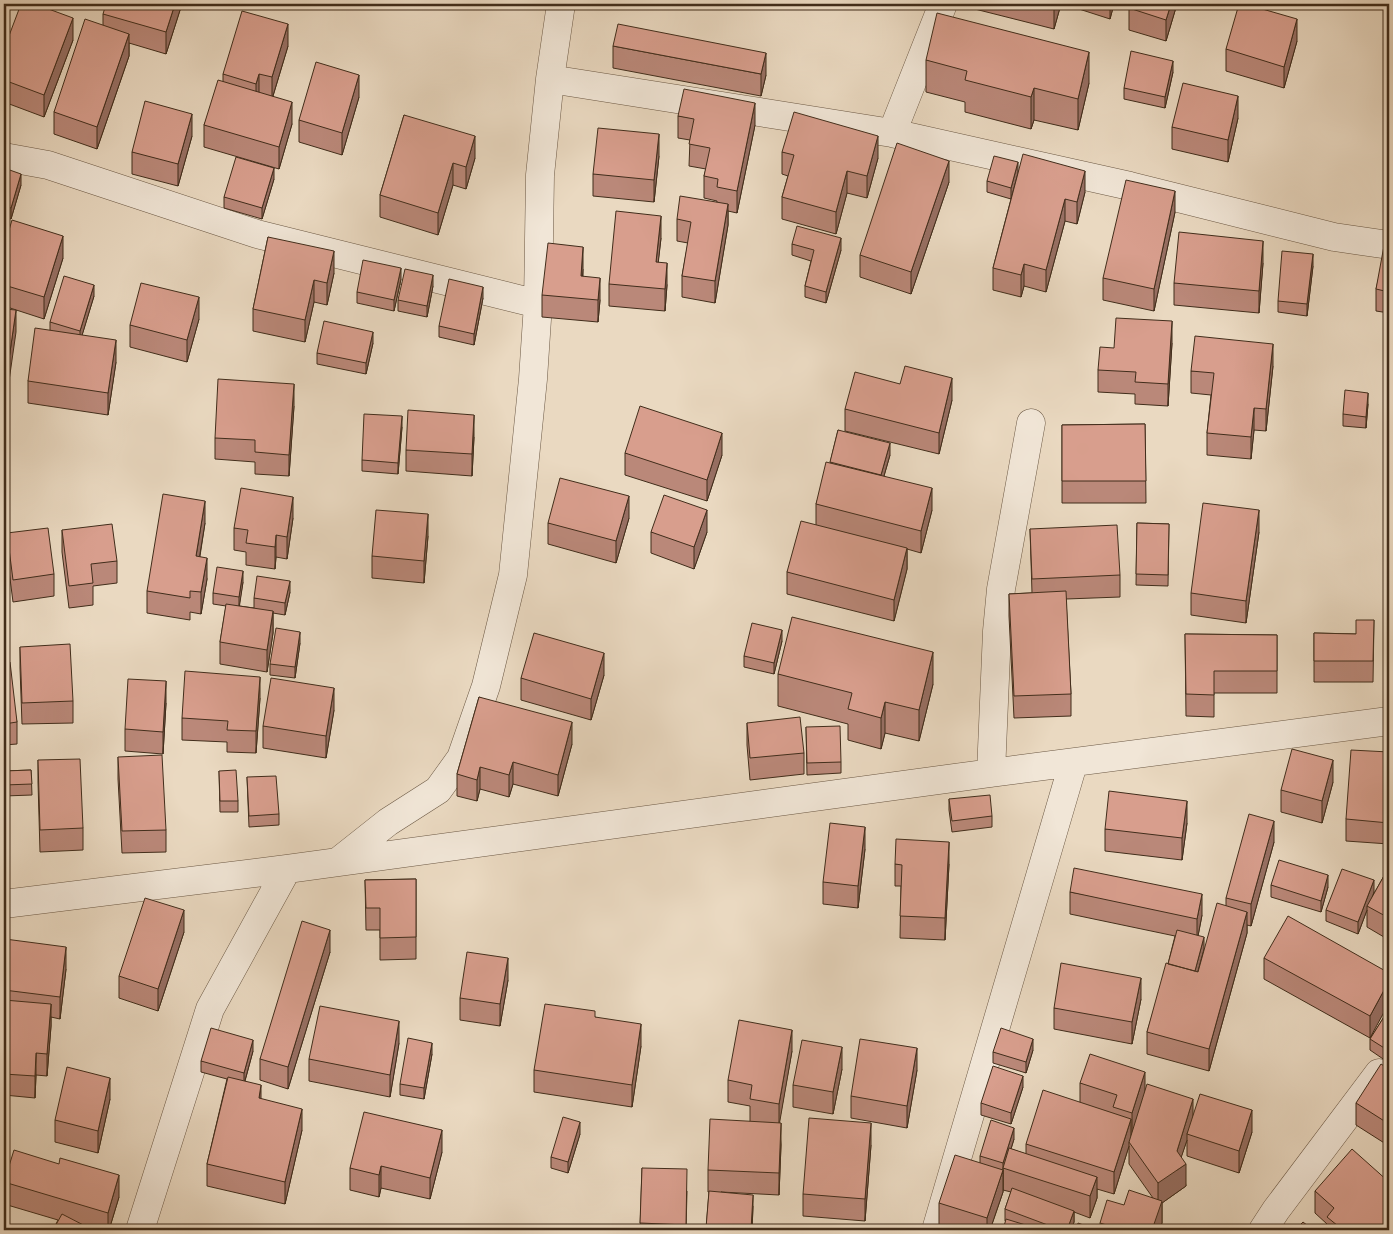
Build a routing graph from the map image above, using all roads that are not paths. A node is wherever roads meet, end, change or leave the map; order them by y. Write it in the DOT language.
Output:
graph roads {
  1 [pos="560,4"];
  2 [pos="943,4"];
  3 [pos="550,79"];
  4 [pos="892,133"];
  5 [pos="4,157"];
  6 [pos="1389,245"];
  7 [pos="538,304"];
  8 [pos="1031,423"];
  9 [pos="1389,721"];
  10 [pos="1073,764"];
  11 [pos="991,773"];
  12 [pos="339,861"];
  13 [pos="286,869"];
  14 [pos="4,904"];
  15 [pos="1383,1067"];
  16 [pos="140,1230"];
  17 [pos="936,1230"];
  18 [pos="1263,1230"];
  1 -- 3 [label="street"];
  2 -- 4 [label="street"];
  3 -- 4 [label="street"];
  3 -- 7 [label="street"];
  4 -- 6 [label="street"];
  5 -- 7 [label="street"];
  7 -- 12 [label="street"];
  8 -- 11 [label="street"];
  9 -- 10 [label="street"];
  10 -- 11 [label="street"];
  10 -- 17 [label="street"];
  11 -- 12 [label="street"];
  12 -- 13 [label="street"];
  13 -- 14 [label="street"];
  13 -- 16 [label="street"];
  15 -- 18 [label="street"];
}
